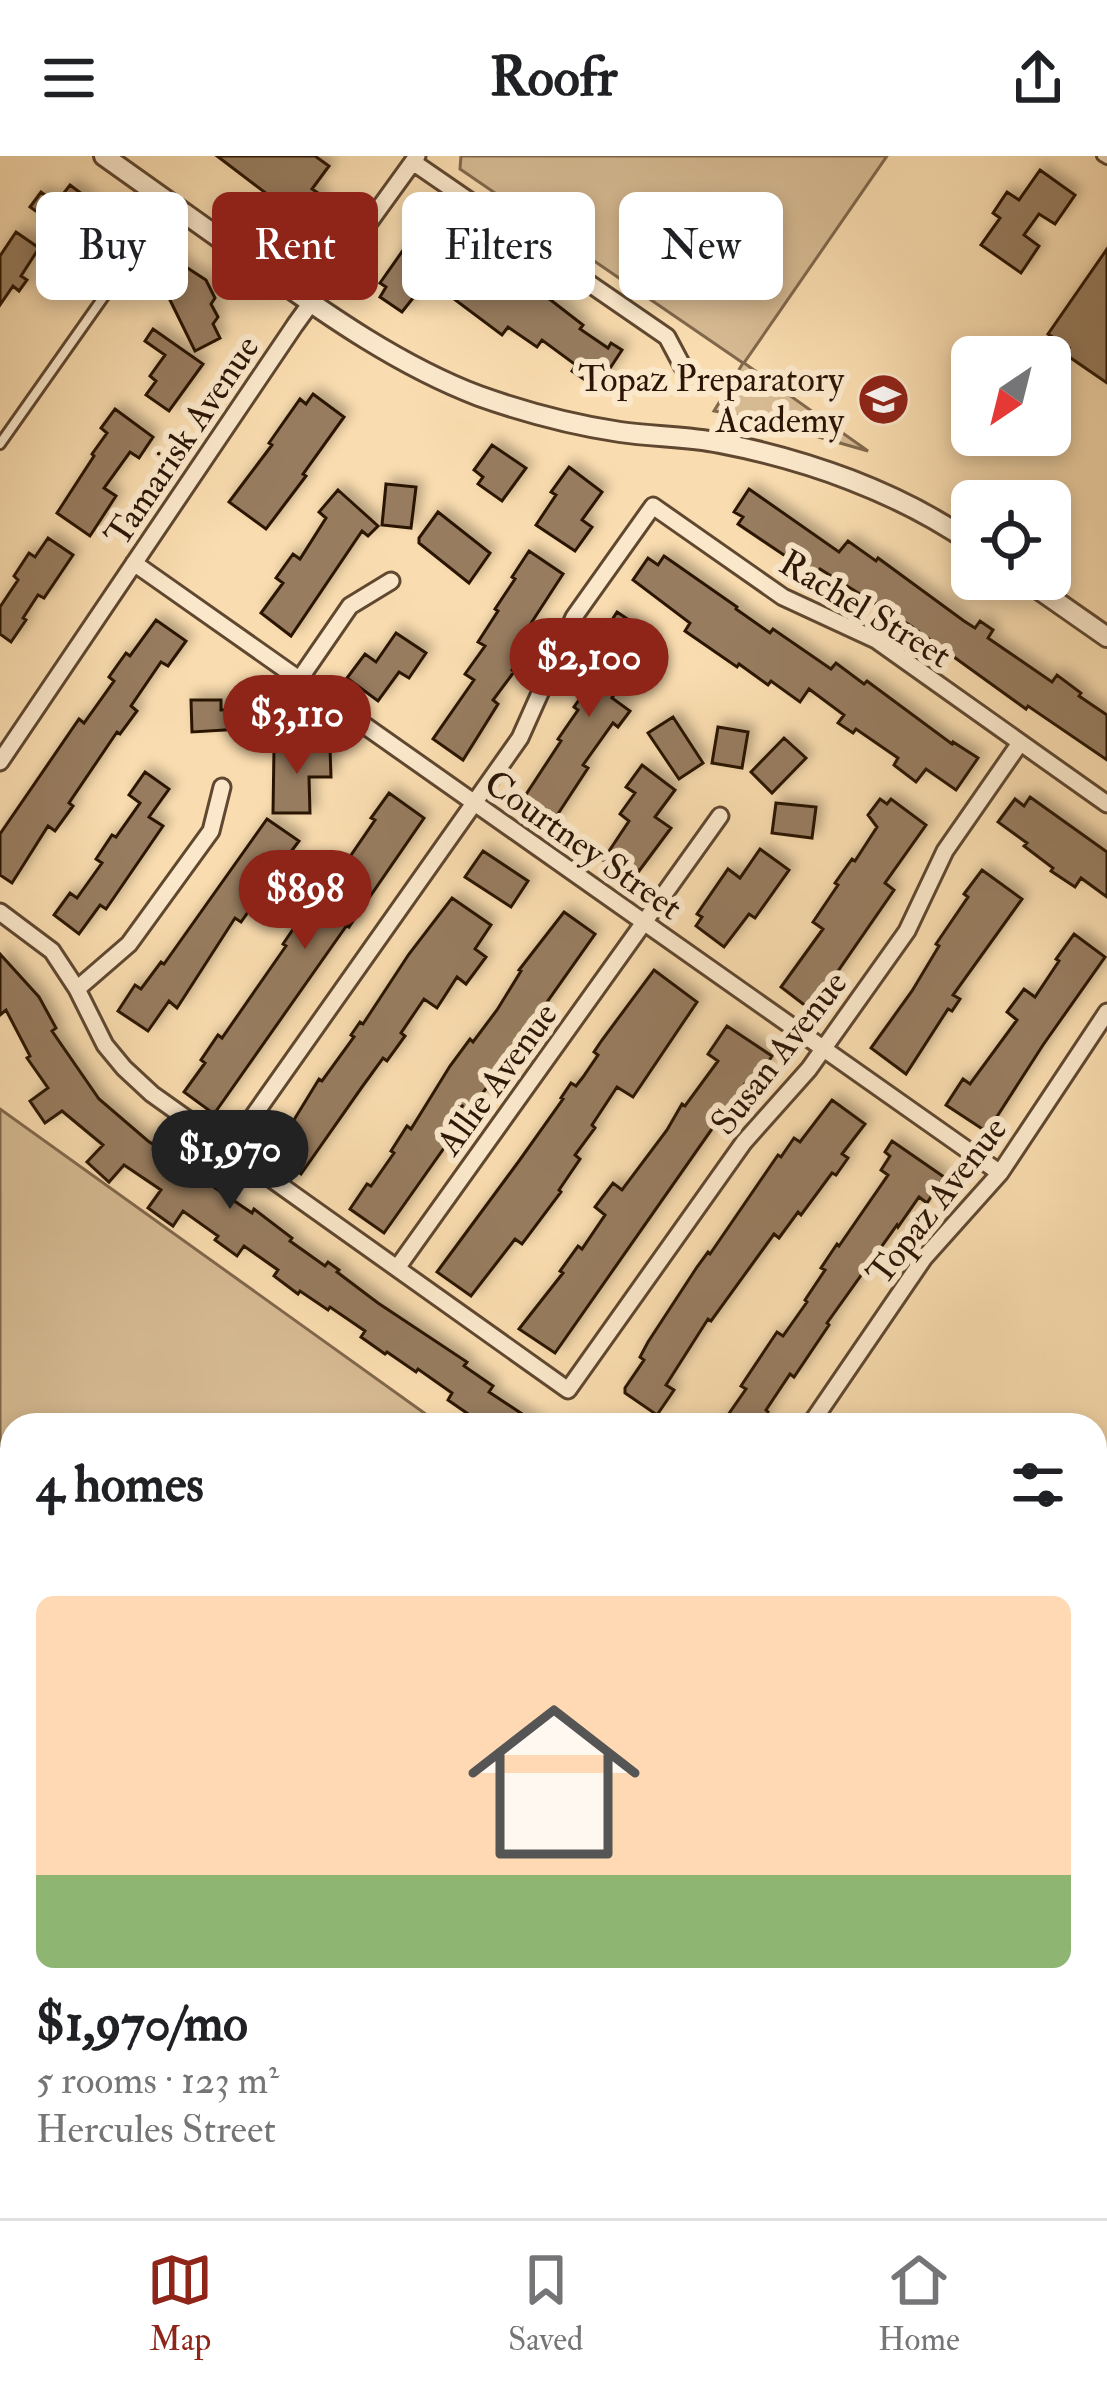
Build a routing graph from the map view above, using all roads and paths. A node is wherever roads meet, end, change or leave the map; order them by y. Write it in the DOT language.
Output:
graph roads {
  1 [pos="104,156"];
  2 [pos="415,159"];
  3 [pos="156,192"];
  4 [pos="188,215"];
  5 [pos="101,300"];
  6 [pos="310,303"];
  7 [pos="684,369"];
  8 [pos="0,444"];
  9 [pos="951,530"];
  10 [pos="134,563"];
  11 [pos="391,581"];
  12 [pos="1054,600"];
  13 [pos="1107,637"];
  14 [pos="299,680"];
  15 [pos="1020,743"];
  16 [pos="0,762"];
  17 [pos="222,787"];
  18 [pos="476,803"];
  19 [pos="1107,804"];
  20 [pos="720,816"];
  21 [pos="0,912"];
  22 [pos="644,924"];
  23 [pos="77,989"];
  24 [pos="1107,1012"];
  25 [pos="823,1050"];
  26 [pos="230,1149"];
  27 [pos="1000,1173"];
  28 [pos="398,1268"];
  29 [pos="818,1413"];
  1 -- 3 [label="street"];
  2 -- 6 [label="street, Tamarisk Avenue"];
  2 -- 7 [label="street"];
  4 -- 6 [label="street"];
  5 -- 8 [label="lane"];
  6 -- 9 [label="street"];
  6 -- 10 [label="street, Tamarisk Avenue"];
  10 -- 14 [label="street, Courtney Street"];
  10 -- 16 [label="street, Tamarisk Avenue"];
  11 -- 14 [label="street"];
  12 -- 13 [label="street"];
  14 -- 18 [label="street, Courtney Street"];
  15 -- 18 [label="street, Rachel Street"];
  15 -- 19 [label="street, Rachel Street"];
  15 -- 25 [label="street, Susan Avenue"];
  17 -- 23 [label="street"];
  18 -- 22 [label="street, Courtney Street"];
  18 -- 26 [label="street"];
  20 -- 22 [label="street, Allie Avenue"];
  21 -- 23 [label="street"];
  22 -- 25 [label="street, Courtney Street"];
  22 -- 28 [label="street, Allie Avenue"];
  23 -- 26 [label="street"];
  24 -- 27 [label="street, Topaz Avenue"];
  25 -- 27 [label="street, Courtney Street"];
  25 -- 28 [label="street, Susan Avenue"];
  26 -- 28 [label="street"];
  27 -- 29 [label="street, Topaz Avenue"];
}
